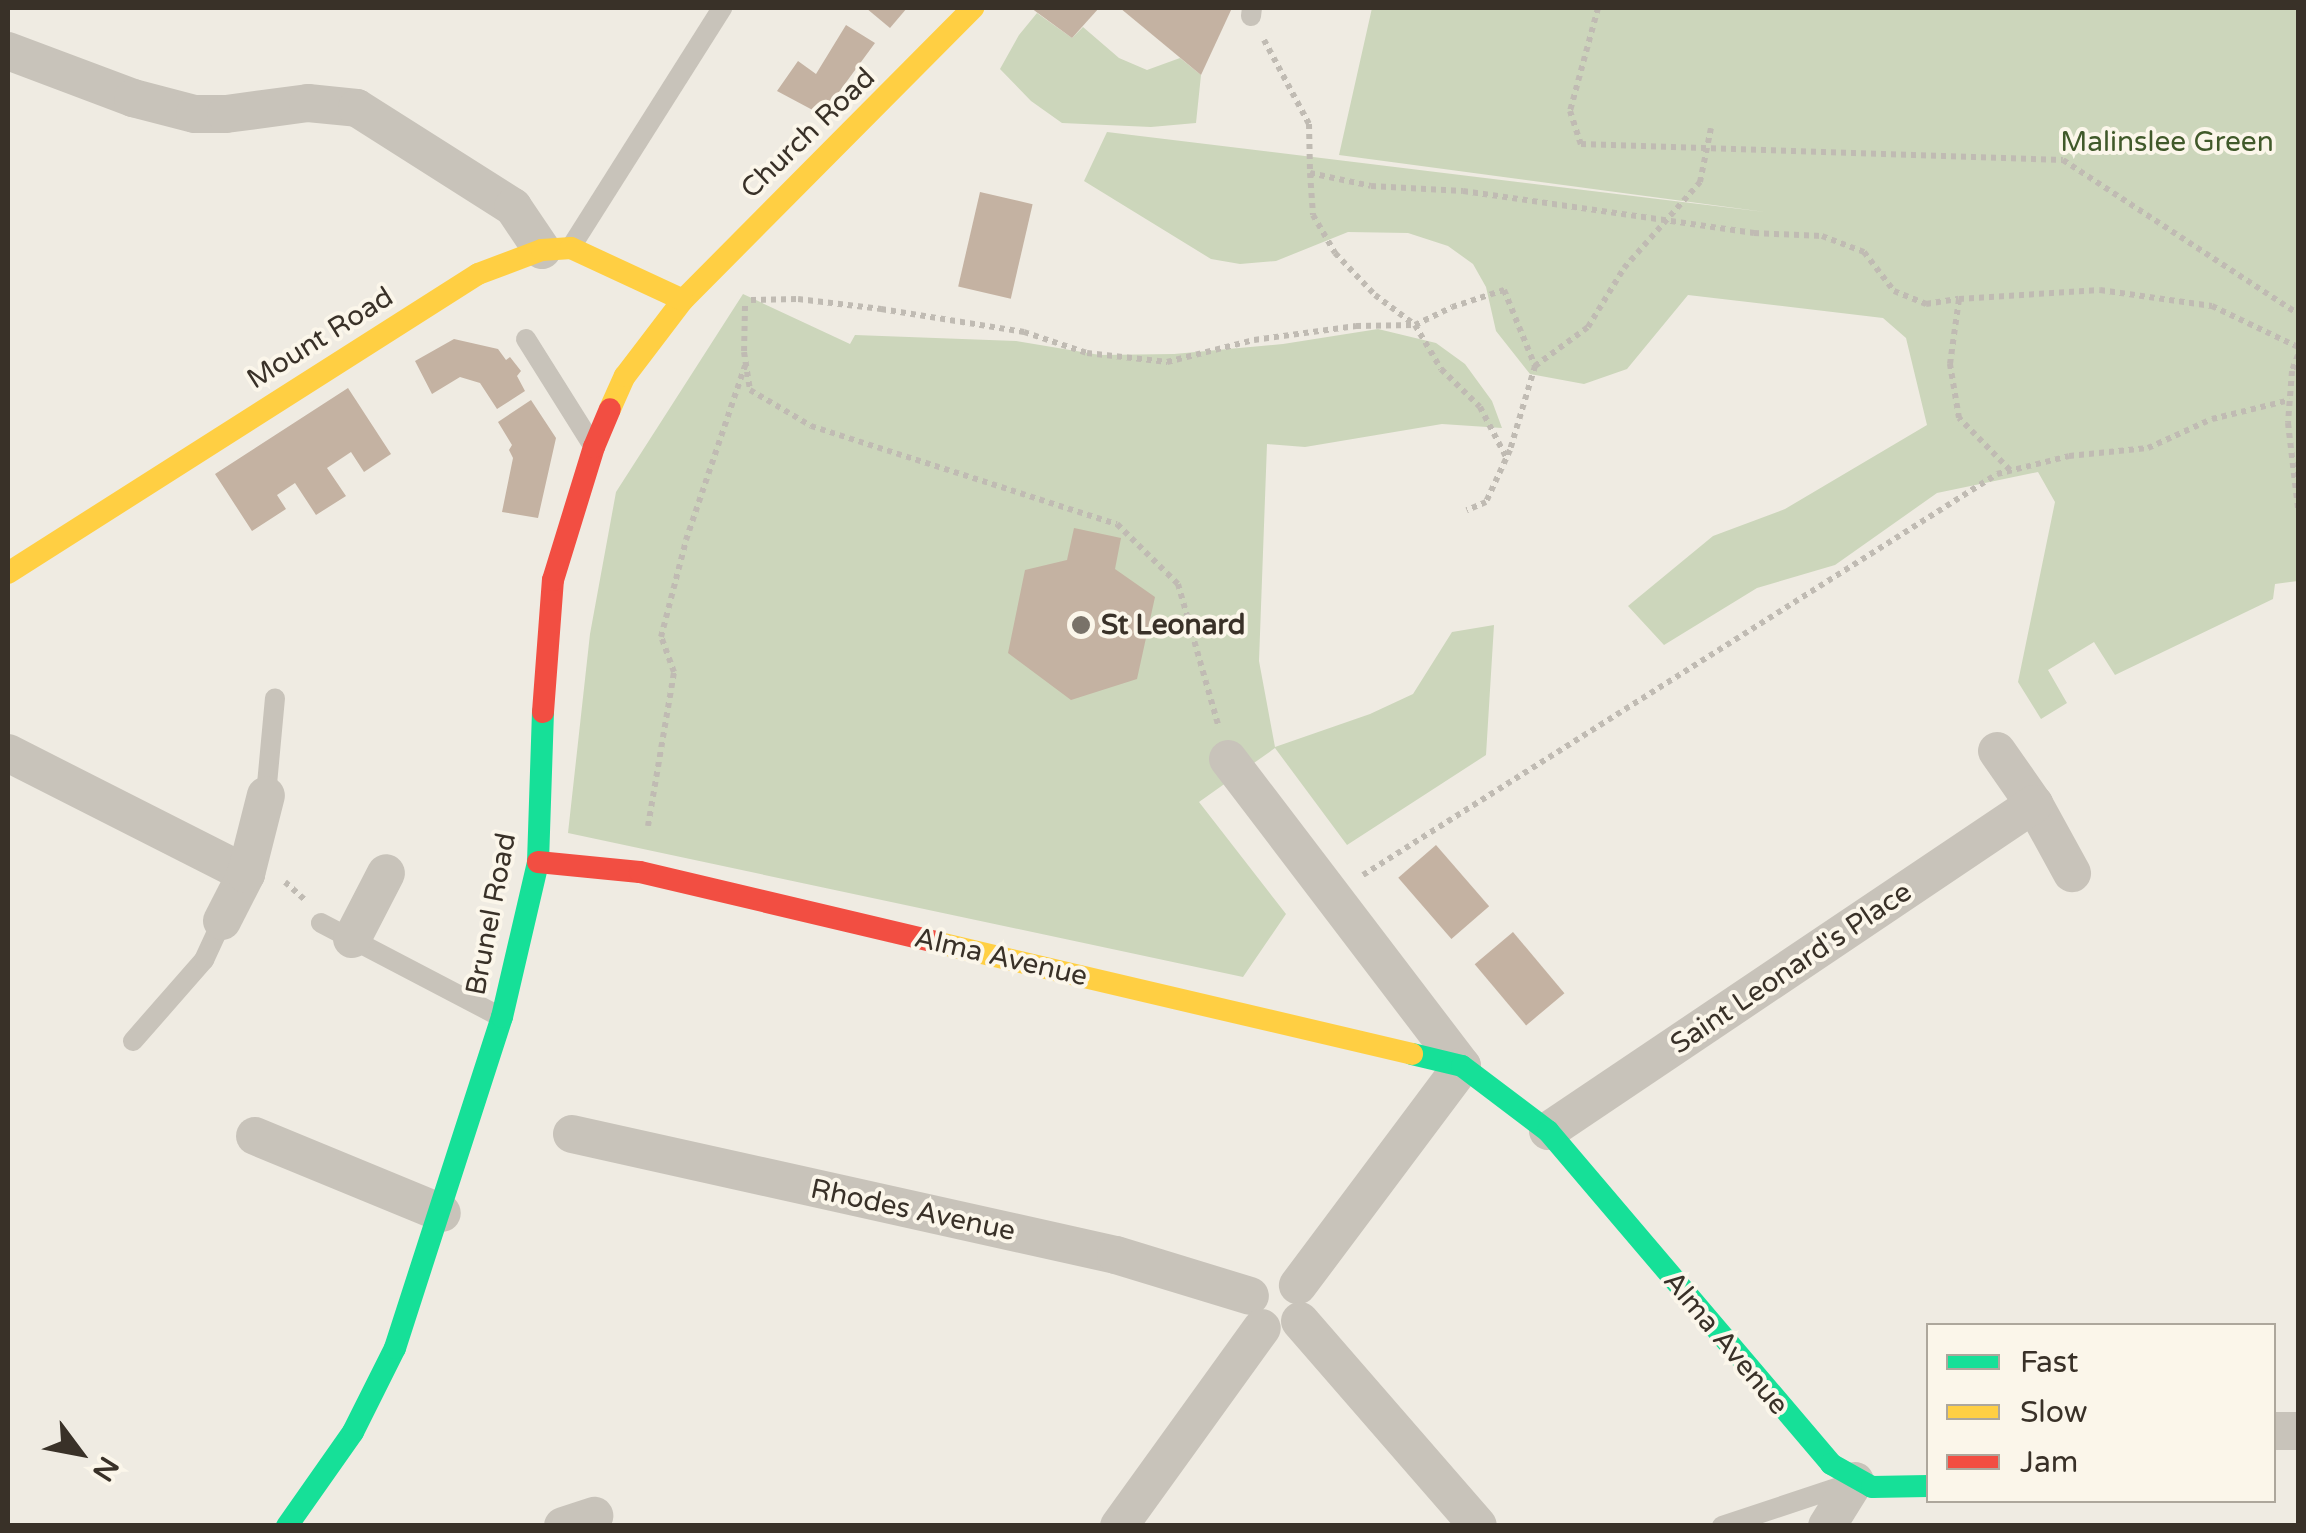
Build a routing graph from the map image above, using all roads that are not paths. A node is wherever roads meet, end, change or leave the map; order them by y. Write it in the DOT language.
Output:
graph roads {
  1 [pos="722,8"];
  2 [pos="973,8"];
  3 [pos="8,51"];
  4 [pos="557,249"];
  5 [pos="684,300"];
  6 [pos="526,338"];
  7 [pos="594,447"];
  8 [pos="8,573"];
  9 [pos="275,698"];
  10 [pos="1996,750"];
  11 [pos="8,753"];
  12 [pos="1228,758"];
  13 [pos="266,795"];
  14 [pos="2034,804"];
  15 [pos="538,862"];
  16 [pos="248,867"];
  17 [pos="386,873"];
  18 [pos="2072,873"];
  19 [pos="222,922"];
  20 [pos="336,931"];
  21 [pos="502,1018"];
  22 [pos="133,1041"];
  23 [pos="1462,1066"];
  24 [pos="1548,1132"];
  25 [pos="572,1134"];
  26 [pos="256,1136"];
  27 [pos="442,1213"];
  28 [pos="1299,1303"];
  29 [pos="1256,1312"];
  30 [pos="1855,1481"];
  31 [pos="1926,1486"];
  32 [pos="287,1526"];
  33 [pos="1119,1526"];
  34 [pos="1478,1526"];
  35 [pos="1722,1526"];
  36 [pos="1827,1526"];
  1 -- 4 [label="lane"];
  2 -- 5 [label="street, Church Road"];
  3 -- 4 [label="street"];
  4 -- 5 [label="street"];
  4 -- 8 [label="street, Mount Road"];
  5 -- 7 [label="street, Brunel Road"];
  6 -- 7 [label="lane"];
  7 -- 15 [label="street, Brunel Road"];
  9 -- 13 [label="lane"];
  10 -- 14 [label="street"];
  11 -- 16 [label="street"];
  12 -- 23 [label="street, Alma Avenue"];
  13 -- 16 [label="street"];
  14 -- 18 [label="street"];
  14 -- 24 [label="street, Saint Leonard's Place"];
  15 -- 21 [label="street, Brunel Road"];
  15 -- 23 [label="street, Alma Avenue"];
  16 -- 19 [label="street"];
  17 -- 20 [label="street"];
  19 -- 22 [label="lane"];
  20 -- 21 [label="lane"];
  21 -- 27 [label="street, Brunel Road"];
  23 -- 24 [label="street, Alma Avenue"];
  23 -- 28 [label="street"];
  24 -- 30 [label="street, Alma Avenue"];
  25 -- 29 [label="street, Rhodes Avenue"];
  26 -- 27 [label="street"];
  27 -- 32 [label="street, Brunel Road"];
  28 -- 29 [label="street, Rhodes Avenue"];
  28 -- 29 [label="street"];
  28 -- 34 [label="street"];
  29 -- 33 [label="street"];
  30 -- 31 [label="street"];
  30 -- 35 [label="lane"];
  30 -- 36 [label="street"];
}
